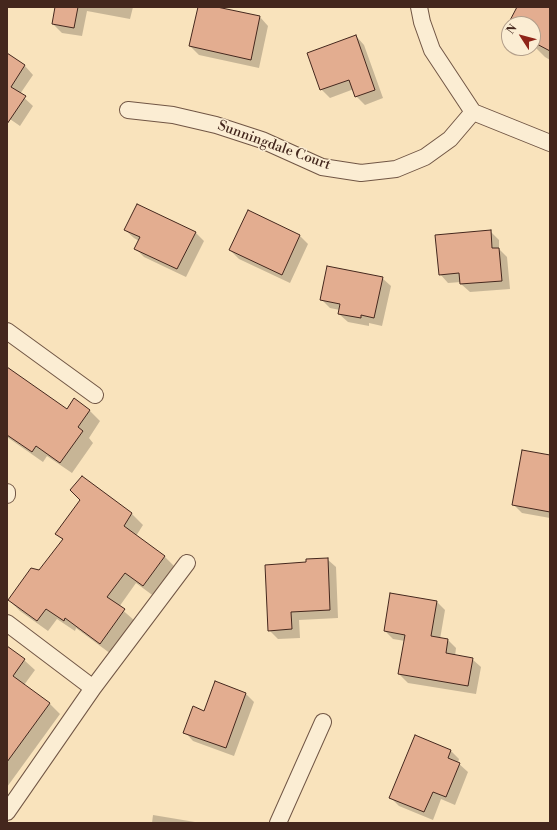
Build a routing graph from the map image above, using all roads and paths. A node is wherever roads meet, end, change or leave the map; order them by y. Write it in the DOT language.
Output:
graph roads {
  1 [pos="419,7"];
  2 [pos="128,110"];
  3 [pos="472,112"];
  4 [pos="550,143"];
  5 [pos="7,331"];
  6 [pos="95,395"];
  7 [pos="187,563"];
  8 [pos="7,623"];
  9 [pos="92,688"];
  10 [pos="323,722"];
  11 [pos="7,812"];
  12 [pos="278,823"];
  1 -- 3 [label="street"];
  2 -- 3 [label="street, Sunningdale Court"];
  3 -- 4 [label="street"];
  5 -- 6 [label="street"];
  7 -- 9 [label="street"];
  8 -- 9 [label="street"];
  9 -- 11 [label="street"];
  10 -- 12 [label="street"];
}
